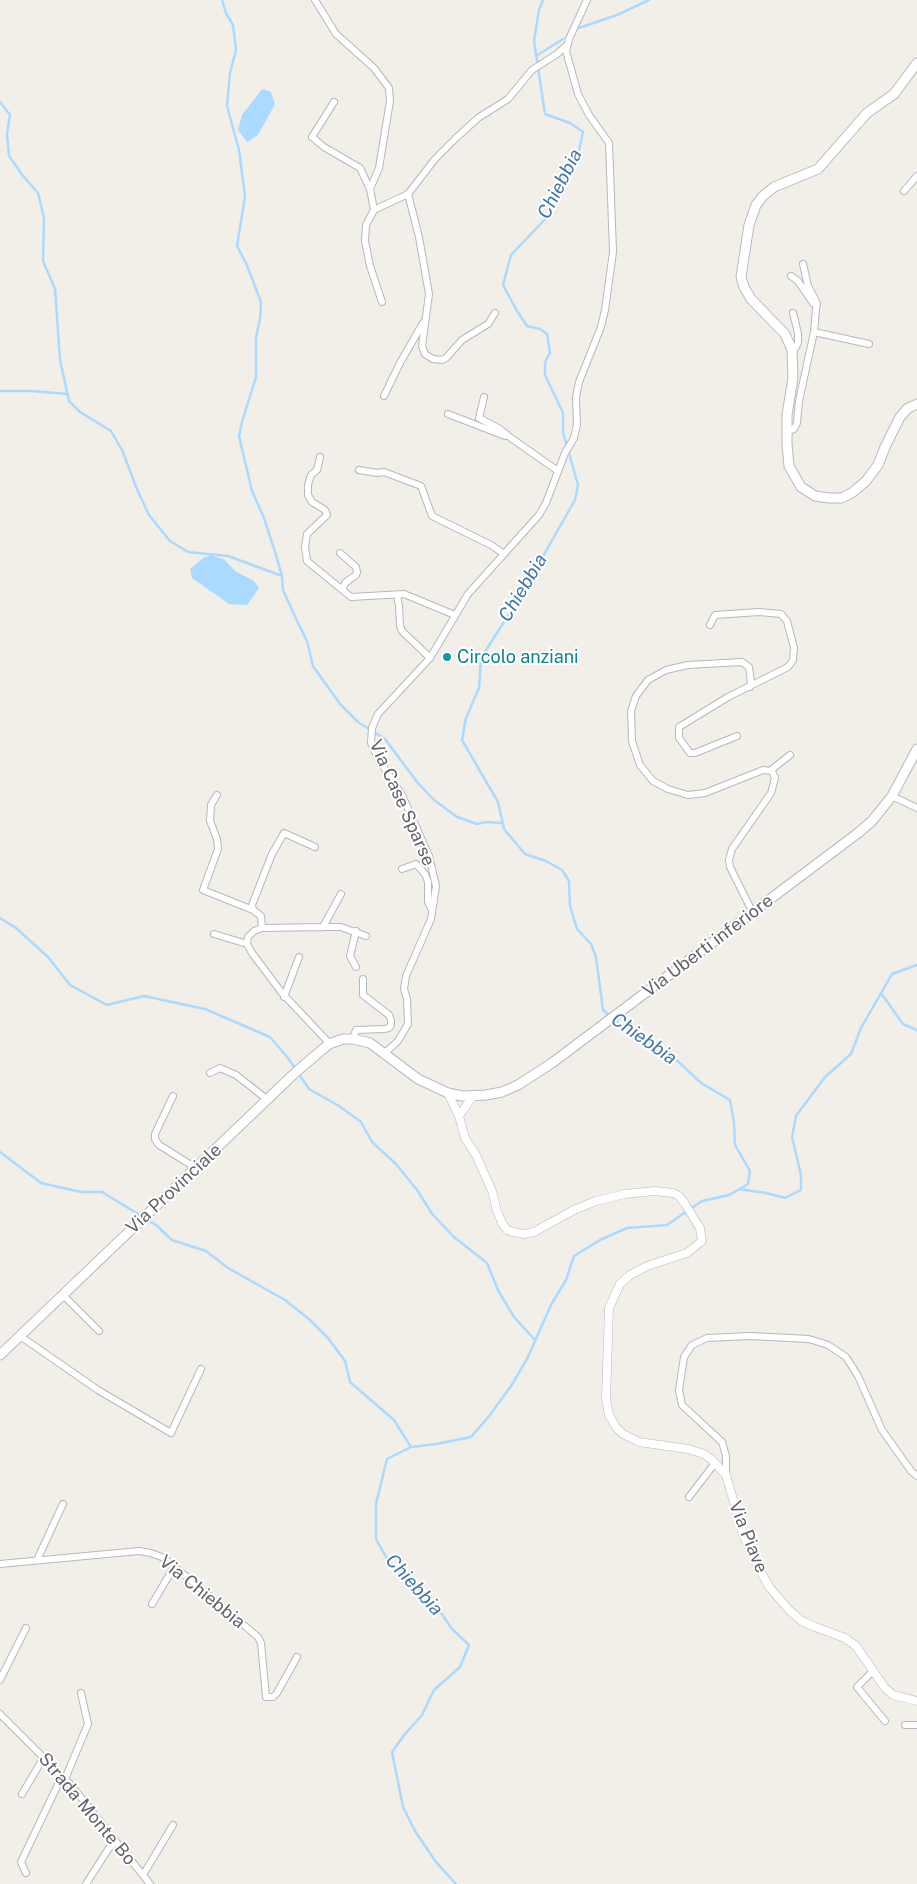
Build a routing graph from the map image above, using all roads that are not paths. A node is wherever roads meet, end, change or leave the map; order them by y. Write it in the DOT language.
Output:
graph roads {
  1 [pos="315,0"];
  2 [pos="587,0"];
  3 [pos="568,44"];
  4 [pos="917,63"];
  5 [pos="334,102"];
  6 [pos="917,176"];
  7 [pos="370,189"];
  8 [pos="904,191"];
  9 [pos="408,194"];
  10 [pos="374,210"];
  11 [pos="803,264"];
  12 [pos="791,276"];
  13 [pos="382,302"];
  14 [pos="816,309"];
  15 [pos="495,313"];
  16 [pos="792,313"];
  17 [pos="426,314"];
  18 [pos="814,332"];
  19 [pos="869,344"];
  20 [pos="793,352"];
  21 [pos="384,396"];
  22 [pos="484,397"];
  23 [pos="917,402"];
  24 [pos="448,414"];
  25 [pos="786,432"];
  26 [pos="511,438"];
  27 [pos="320,457"];
  28 [pos="359,470"];
  29 [pos="558,470"];
  30 [pos="340,553"];
  31 [pos="504,554"];
  32 [pos="344,589"];
  33 [pos="396,595"];
  34 [pos="455,615"];
  35 [pos="710,625"];
  36 [pos="430,658"];
  37 [pos="750,687"];
  38 [pos="737,736"];
  39 [pos="917,749"];
  40 [pos="790,755"];
  41 [pos="771,770"];
  42 [pos="217,795"];
  43 [pos="892,796"];
  44 [pos="917,808"];
  45 [pos="315,847"];
  46 [pos="402,869"];
  47 [pos="341,894"];
  48 [pos="253,910"];
  49 [pos="432,910"];
  50 [pos="753,913"];
  51 [pos="323,926"];
  52 [pos="262,928"];
  53 [pos="356,931"];
  54 [pos="214,934"];
  55 [pos="366,936"];
  56 [pos="247,944"];
  57 [pos="299,957"];
  58 [pos="356,967"];
  59 [pos="363,979"];
  60 [pos="284,997"];
  61 [pos="353,1039"];
  62 [pos="330,1044"];
  63 [pos="385,1053"];
  64 [pos="210,1073"];
  65 [pos="448,1093"];
  66 [pos="173,1096"];
  67 [pos="472,1096"];
  68 [pos="268,1100"];
  69 [pos="459,1116"];
  70 [pos="196,1168"];
  71 [pos="63,1295"];
  72 [pos="99,1332"];
  73 [pos="20,1336"];
  74 [pos="0,1355"];
  75 [pos="201,1369"];
  76 [pos="714,1463"];
  77 [pos="726,1474"];
  78 [pos="917,1476"];
  79 [pos="689,1497"];
  80 [pos="63,1504"];
  81 [pos="37,1560"];
  82 [pos="0,1564"];
  83 [pos="174,1567"];
  84 [pos="152,1604"];
  85 [pos="26,1628"];
  86 [pos="297,1657"];
  87 [pos="873,1671"];
  88 [pos="0,1680"];
  89 [pos="81,1693"];
  90 [pos="917,1700"];
  91 [pos="0,1714"];
  92 [pos="885,1721"];
  93 [pos="905,1725"];
  94 [pos="917,1725"];
  95 [pos="44,1758"];
  96 [pos="64,1777"];
  97 [pos="22,1794"];
  98 [pos="173,1825"];
  99 [pos="116,1842"];
  100 [pos="26,1873"];
  101 [pos="143,1876"];
  102 [pos="86,1884"];
  103 [pos="150,1884"];
  1 -- 7 [label="street"];
  2 -- 3 [label="street"];
  3 -- 9 [label="street"];
  3 -- 29 [label="street, Via Case Sparse"];
  4 -- 20 [label="main road"];
  5 -- 7 [label="street"];
  6 -- 8 [label="street"];
  7 -- 10 [label="street"];
  9 -- 10 [label="street"];
  9 -- 17 [label="street"];
  10 -- 13 [label="street"];
  11 -- 14 [label="street"];
  12 -- 14 [label="street"];
  14 -- 18 [label="street"];
  15 -- 17 [label="street"];
  16 -- 20 [label="street"];
  17 -- 21 [label="street"];
  18 -- 19 [label="street"];
  18 -- 25 [label="street"];
  20 -- 25 [label="main road"];
  22 -- 26 [label="street"];
  23 -- 25 [label="main road"];
  24 -- 26 [label="street"];
  26 -- 29 [label="street"];
  27 -- 32 [label="street"];
  28 -- 31 [label="street"];
  29 -- 31 [label="street, Via Case Sparse"];
  30 -- 32 [label="street"];
  31 -- 34 [label="street, Via Case Sparse"];
  32 -- 33 [label="street"];
  33 -- 34 [label="street"];
  33 -- 36 [label="street"];
  34 -- 36 [label="street, Via Case Sparse"];
  35 -- 37 [label="street"];
  36 -- 49 [label="street, Via Case Sparse"];
  37 -- 38 [label="street"];
  37 -- 41 [label="street"];
  39 -- 43 [label="main road, Via Uberti inferiore"];
  40 -- 41 [label="street"];
  41 -- 50 [label="street"];
  42 -- 48 [label="street"];
  43 -- 44 [label="street"];
  43 -- 50 [label="main road, Via Uberti inferiore"];
  45 -- 48 [label="street"];
  46 -- 49 [label="street"];
  47 -- 51 [label="street"];
  48 -- 52 [label="street"];
  49 -- 63 [label="street, Via Case Sparse"];
  50 -- 67 [label="main road, Via Uberti inferiore"];
  51 -- 52 [label="street"];
  51 -- 53 [label="street"];
  52 -- 56 [label="street"];
  53 -- 55 [label="street"];
  53 -- 58 [label="street"];
  54 -- 56 [label="street"];
  56 -- 60 [label="street"];
  57 -- 60 [label="street"];
  59 -- 61 [label="street"];
  60 -- 62 [label="street"];
  61 -- 62 [label="main road"];
  61 -- 63 [label="main road, Via Uberti inferiore"];
  62 -- 68 [label="main road, Via Provinciale"];
  63 -- 65 [label="main road, Via Uberti inferiore"];
  64 -- 68 [label="street"];
  65 -- 67 [label="main road, Via Uberti inferiore"];
  65 -- 69 [label="street"];
  66 -- 70 [label="street"];
  67 -- 69 [label="street"];
  68 -- 70 [label="main road, Via Provinciale"];
  69 -- 76 [label="street"];
  70 -- 71 [label="main road, Via Provinciale"];
  71 -- 72 [label="street"];
  71 -- 73 [label="main road, Via Provinciale"];
  73 -- 74 [label="main road, Via Provinciale"];
  73 -- 75 [label="street"];
  76 -- 77 [label="street"];
  76 -- 79 [label="street"];
  77 -- 78 [label="street"];
  77 -- 87 [label="street, Via Piave"];
  80 -- 81 [label="street"];
  81 -- 82 [label="street, Via Chiebbia"];
  81 -- 83 [label="street, Via Chiebbia"];
  83 -- 84 [label="street"];
  83 -- 86 [label="street, Via Chiebbia"];
  85 -- 88 [label="street"];
  87 -- 90 [label="street, Via Piave"];
  87 -- 92 [label="street"];
  89 -- 96 [label="street"];
  91 -- 95 [label="street, Strada Monte Bo"];
  93 -- 94 [label="street"];
  95 -- 96 [label="street, Strada Monte Bo"];
  95 -- 97 [label="street"];
  96 -- 99 [label="street, Strada Monte Bo"];
  96 -- 100 [label="street"];
  98 -- 101 [label="street"];
  99 -- 101 [label="street, Strada Monte Bo"];
  99 -- 102 [label="street"];
  101 -- 103 [label="street, Strada Monte Bo"];
}
